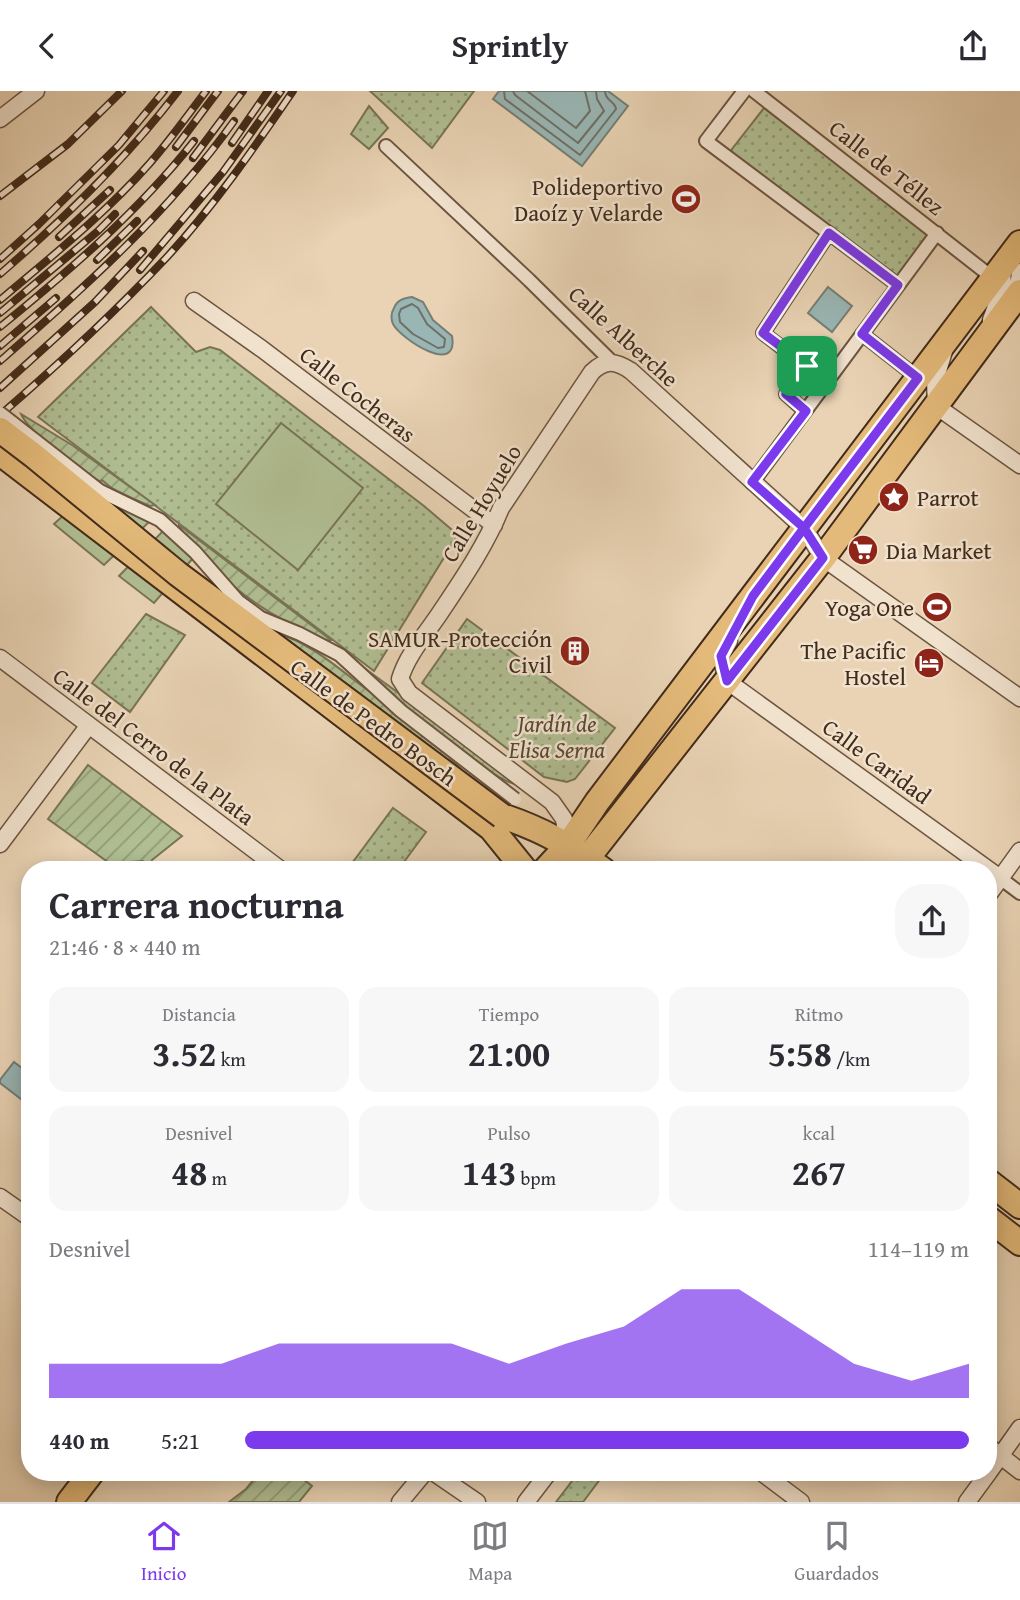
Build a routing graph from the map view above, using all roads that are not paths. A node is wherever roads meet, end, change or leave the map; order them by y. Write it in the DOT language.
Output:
graph roads {
  1 [pos="36,91"];
  2 [pos="744,91"];
  3 [pos="754,91"];
  4 [pos="0,119"];
  5 [pos="386,146"];
  6 [pos="829,233"];
  7 [pos="937,233"];
  8 [pos="1020,243"];
  9 [pos="1012,284"];
  10 [pos="898,285"];
  11 [pos="194,301"];
  12 [pos="862,334"];
  13 [pos="949,336"];
  14 [pos="611,361"];
  15 [pos="918,378"];
  16 [pos="936,406"];
  17 [pos="806,411"];
  18 [pos="0,413"];
  19 [pos="0,430"];
  20 [pos="0,453"];
  21 [pos="1020,465"];
  22 [pos="752,482"];
  23 [pos="494,525"];
  24 [pos="804,528"];
  25 [pos="823,558"];
  26 [pos="753,596"];
  27 [pos="0,658"];
  28 [pos="400,679"];
  29 [pos="727,681"];
  30 [pos="1020,698"];
  31 [pos="89,725"];
  32 [pos="503,814"];
  33 [pos="538,829"];
  34 [pos="0,844"];
  35 [pos="1020,851"];
  36 [pos="269,861"];
  37 [pos="519,861"];
  38 [pos="520,861"];
  39 [pos="586,861"];
  40 [pos="588,861"];
  41 [pos="590,861"];
  42 [pos="592,861"];
  43 [pos="976,861"];
  44 [pos="997,876"];
  45 [pos="1000,878"];
  46 [pos="997,882"];
  47 [pos="1020,893"];
  48 [pos="997,1188"];
  49 [pos="0,1197"];
  50 [pos="1020,1206"];
  51 [pos="21,1212"];
  52 [pos="997,1225"];
  53 [pos="1020,1243"];
  54 [pos="1020,1428"];
  55 [pos="997,1449"];
  56 [pos="997,1453"];
  57 [pos="1020,1471"];
  58 [pos="85,1481"];
  59 [pos="418,1481"];
  60 [pos="446,1481"];
  61 [pos="542,1481"];
  62 [pos="773,1481"];
  63 [pos="982,1481"];
  64 [pos="69,1502"];
  65 [pos="400,1502"];
  66 [pos="477,1502"];
  67 [pos="526,1502"];
  68 [pos="801,1502"];
  69 [pos="967,1502"];
  1 -- 4 [label="street"];
  2 -- 6 [label="street"];
  3 -- 7 [label="street, Calle de Téllez"];
  5 -- 14 [label="street, Calle Alberche"];
  6 -- 10 [label="street"];
  6 -- 17 [label="street"];
  7 -- 9 [label="street, Calle de Téllez"];
  7 -- 10 [label="street"];
  8 -- 9 [label="main road"];
  9 -- 13 [label="main road"];
  9 -- 16 [label="main road"];
  10 -- 12 [label="street"];
  11 -- 23 [label="street, Calle Cocheras"];
  12 -- 15 [label="street"];
  12 -- 17 [label="street"];
  13 -- 15 [label="main road"];
  13 -- 16 [label="street"];
  14 -- 22 [label="street, Calle Alberche"];
  14 -- 23 [label="street, Calle Hoyuelo"];
  15 -- 24 [label="main road"];
  16 -- 21 [label="street"];
  16 -- 25 [label="main road"];
  17 -- 22 [label="street"];
  18 -- 32 [label="street, Calle de Pedro Bosch, bridge"];
  19 -- 32 [label="main road, Calle de Pedro Bosch, bridge"];
  20 -- 32 [label="main road, Calle de Pedro Bosch"];
  22 -- 24 [label="street, Calle Alberche"];
  23 -- 28 [label="street, Calle Hoyuelo"];
  24 -- 25 [label="street, Calle Alberche"];
  24 -- 26 [label="main road"];
  25 -- 29 [label="main road"];
  25 -- 30 [label="street"];
  26 -- 29 [label="street"];
  26 -- 41 [label="main road"];
  27 -- 31 [label="street, Calle del Cerro de la Plata"];
  28 -- 40 [label="street, Calle de Pedro Bosch"];
  29 -- 42 [label="main road"];
  29 -- 43 [label="street, Calle Caridad"];
  31 -- 34 [label="street"];
  31 -- 36 [label="street, Calle del Cerro de la Plata"];
  32 -- 33 [label="main road, Calle de Pedro Bosch"];
  32 -- 38 [label="main road, Calle de Pedro Bosch"];
  33 -- 37 [label="main road"];
  33 -- 39 [label="main road, Calle de Pedro Bosch"];
  35 -- 45 [label="street"];
  44 -- 45 [label="street, Calle Caridad"];
  45 -- 46 [label="street"];
  45 -- 47 [label="street"];
  48 -- 50 [label="main road"];
  49 -- 51 [label="street"];
  52 -- 53 [label="main road"];
  54 -- 55 [label="street"];
  56 -- 57 [label="street"];
  58 -- 64 [label="main road"];
  59 -- 65 [label="street"];
  60 -- 66 [label="street"];
  61 -- 67 [label="street"];
  62 -- 68 [label="street"];
  63 -- 69 [label="street"];
}
